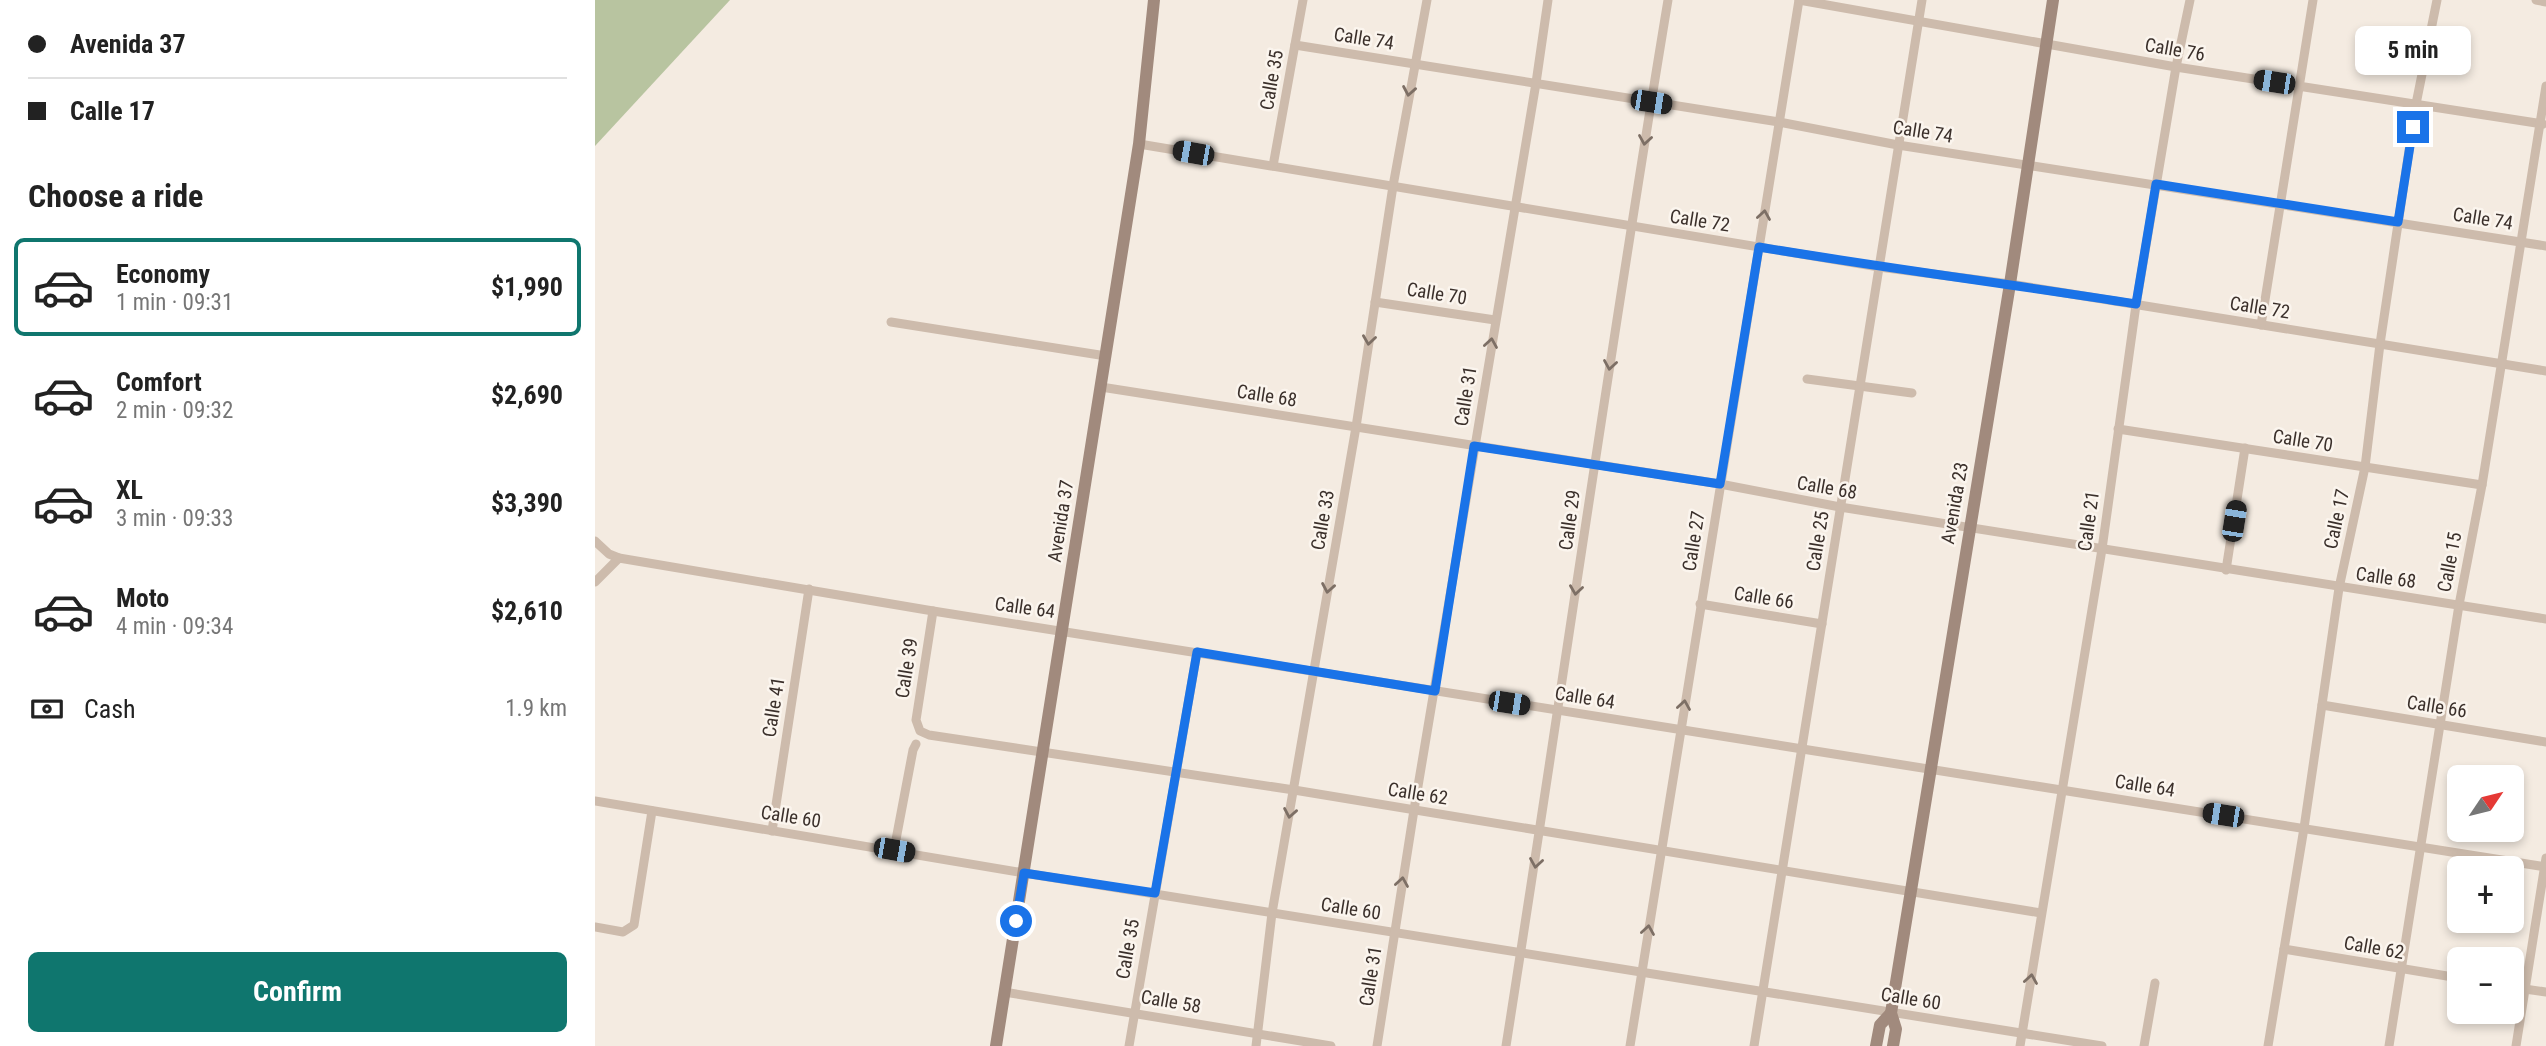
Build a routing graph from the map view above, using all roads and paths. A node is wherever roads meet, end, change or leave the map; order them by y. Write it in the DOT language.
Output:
graph roads {
  1 [pos="1154,0"];
  2 [pos="1303,0"];
  3 [pos="1427,0"];
  4 [pos="1548,0"];
  5 [pos="1668,0"];
  6 [pos="1799,0"];
  7 [pos="1922,0"];
  8 [pos="2053,0"];
  9 [pos="2190,0"];
  10 [pos="2313,0"];
  11 [pos="2437,0"];
  12 [pos="2536,0"];
  13 [pos="2546,2"];
  14 [pos="1919,20"];
  15 [pos="2045,44"];
  16 [pos="1295,45"];
  17 [pos="1414,64"];
  18 [pos="2176,67"];
  19 [pos="1536,83"];
  20 [pos="2298,86"];
  21 [pos="2546,86"];
  22 [pos="1651,102"];
  23 [pos="2416,104"];
  24 [pos="1779,122"];
  25 [pos="2543,124"];
  26 [pos="1139,144"];
  27 [pos="1898,145"];
  28 [pos="2028,165"];
  29 [pos="1273,166"];
  30 [pos="2156,184"];
  31 [pos="1393,186"];
  32 [pos="2279,203"];
  33 [pos="1515,207"];
  34 [pos="2398,222"];
  35 [pos="1632,226"];
  36 [pos="2521,242"];
  37 [pos="2546,246"];
  38 [pos="1759,247"];
  39 [pos="1879,267"];
  40 [pos="2010,284"];
  41 [pos="1375,302"];
  42 [pos="2136,304"];
  43 [pos="1495,320"];
  44 [pos="891,322"];
  45 [pos="2261,325"];
  46 [pos="2380,345"];
  47 [pos="1106,356"];
  48 [pos="2501,363"];
  49 [pos="2546,370"];
  50 [pos="1807,379"];
  51 [pos="1860,386"];
  52 [pos="1101,387"];
  53 [pos="1912,393"];
  54 [pos="1356,427"];
  55 [pos="2118,429"];
  56 [pos="1474,446"];
  57 [pos="2245,448"];
  58 [pos="1595,466"];
  59 [pos="2364,467"];
  60 [pos="1720,484"];
  61 [pos="2482,485"];
  62 [pos="1840,508"];
  63 [pos="1969,528"];
  64 [pos="595,541"];
  65 [pos="2102,549"];
  66 [pos="619,558"];
  67 [pos="2226,569"];
  68 [pos="595,582"];
  69 [pos="2339,588"];
  70 [pos="809,589"];
  71 [pos="1700,604"];
  72 [pos="2459,604"];
  73 [pos="933,611"];
  74 [pos="2546,619"];
  75 [pos="1822,624"];
  76 [pos="1062,630"];
  77 [pos="1197,652"];
  78 [pos="1314,671"];
  79 [pos="1435,691"];
  80 [pos="2322,705"];
  81 [pos="1558,711"];
  82 [pos="2441,725"];
  83 [pos="1679,730"];
  84 [pos="920,731"];
  85 [pos="2546,742"];
  86 [pos="916,744"];
  87 [pos="1043,750"];
  88 [pos="1802,750"];
  89 [pos="1930,769"];
  90 [pos="1175,771"];
  91 [pos="1294,790"];
  92 [pos="2062,790"];
  93 [pos="595,801"];
  94 [pos="1414,810"];
  95 [pos="652,811"];
  96 [pos="2304,828"];
  97 [pos="1541,830"];
  98 [pos="772,831"];
  99 [pos="2420,846"];
  100 [pos="894,850"];
  101 [pos="1660,850"];
  102 [pos="2546,864"];
  103 [pos="1782,871"];
  104 [pos="1024,873"];
  105 [pos="1911,892"];
  106 [pos="1155,893"];
  107 [pos="1272,913"];
  108 [pos="2041,913"];
  109 [pos="595,927"];
  110 [pos="1394,933"];
  111 [pos="2284,949"];
  112 [pos="1521,951"];
  113 [pos="2401,969"];
  114 [pos="1641,971"];
  115 [pos="2447,976"];
  116 [pos="2155,983"];
  117 [pos="2525,989"];
  118 [pos="1004,992"];
  119 [pos="1761,992"];
  120 [pos="2546,992"];
  121 [pos="1134,1012"];
  122 [pos="1891,1013"];
  123 [pos="2023,1034"];
  124 [pos="1258,1035"];
  125 [pos="996,1046"];
  126 [pos="1129,1046"];
  127 [pos="1256,1046"];
  128 [pos="1331,1046"];
  129 [pos="1377,1046"];
  130 [pos="1506,1046"];
  131 [pos="1630,1046"];
  132 [pos="1754,1046"];
  133 [pos="1876,1046"];
  134 [pos="1893,1046"];
  135 [pos="2020,1046"];
  136 [pos="2102,1046"];
  137 [pos="2144,1046"];
  138 [pos="2268,1046"];
  139 [pos="2389,1046"];
  140 [pos="2516,1046"];
  1 -- 26 [label="street, Avenida 37"];
  2 -- 16 [label="street, Calle 35"];
  3 -- 17 [label="street, Calle 33"];
  4 -- 19 [label="street, Calle 31"];
  5 -- 22 [label="street, Calle 29"];
  6 -- 14 [label="street, Calle 76"];
  6 -- 24 [label="street, Calle 27"];
  7 -- 14 [label="street, Calle 25"];
  8 -- 15 [label="street, Avenida 23"];
  9 -- 18 [label="street, Calle 21"];
  10 -- 20 [label="street"];
  11 -- 23 [label="street, Calle 17"];
  12 -- 13 [label="street"];
  14 -- 15 [label="street, Calle 76"];
  14 -- 27 [label="street, Calle 25"];
  15 -- 18 [label="street, Calle 76"];
  15 -- 28 [label="street, Avenida 23"];
  16 -- 17 [label="street, Calle 74"];
  16 -- 29 [label="street, Calle 35"];
  17 -- 19 [label="street, Calle 74"];
  17 -- 31 [label="street, Calle 33, one-way"];
  18 -- 20 [label="street, Calle 76"];
  18 -- 30 [label="street, Calle 21"];
  19 -- 22 [label="street, Calle 74"];
  19 -- 33 [label="street, Calle 31"];
  20 -- 23 [label="street, Calle 76"];
  20 -- 32 [label="street"];
  21 -- 25 [label="street, Calle 15"];
  22 -- 24 [label="street, Calle 74"];
  22 -- 35 [label="street, Calle 29, one-way"];
  23 -- 25 [label="street, Calle 76"];
  23 -- 34 [label="street, Calle 17"];
  24 -- 27 [label="street, Calle 74"];
  38 -- 24 [label="street, Calle 27, one-way"];
  25 -- 36 [label="street, Calle 15"];
  26 -- 29 [label="street, Calle 72"];
  26 -- 47 [label="street, Avenida 37"];
  27 -- 28 [label="street, Calle 74"];
  27 -- 39 [label="street, Calle 25"];
  28 -- 30 [label="street, Calle 74"];
  28 -- 40 [label="street, Avenida 23"];
  29 -- 31 [label="street, Calle 72"];
  30 -- 32 [label="street, Calle 74"];
  30 -- 42 [label="street, Calle 21"];
  31 -- 33 [label="street, Calle 72"];
  31 -- 41 [label="street, Calle 33"];
  32 -- 34 [label="street, Calle 74"];
  32 -- 45 [label="street"];
  33 -- 35 [label="street, Calle 72"];
  33 -- 43 [label="street, Calle 31"];
  34 -- 36 [label="street, Calle 74"];
  34 -- 46 [label="street, Calle 17"];
  35 -- 38 [label="street, Calle 72"];
  35 -- 58 [label="street, Calle 29, one-way"];
  36 -- 37 [label="street, Calle 74"];
  36 -- 48 [label="street, Calle 15"];
  38 -- 39 [label="street, Calle 72"];
  38 -- 60 [label="street, Calle 27"];
  39 -- 40 [label="street, Calle 72"];
  39 -- 51 [label="street, Calle 25"];
  40 -- 42 [label="street, Calle 72"];
  40 -- 63 [label="street, Avenida 23"];
  41 -- 43 [label="street, Calle 70"];
  41 -- 54 [label="street, Calle 33, one-way"];
  42 -- 45 [label="street, Calle 72"];
  42 -- 55 [label="street, Calle 21"];
  56 -- 43 [label="street, Calle 31, one-way"];
  44 -- 47 [label="street"];
  45 -- 46 [label="street, Calle 72"];
  46 -- 48 [label="street, Calle 72"];
  46 -- 59 [label="street, Calle 17"];
  47 -- 52 [label="street, Avenida 37"];
  48 -- 49 [label="street, Calle 72"];
  48 -- 61 [label="street, Calle 15"];
  50 -- 51 [label="street"];
  51 -- 53 [label="street"];
  51 -- 62 [label="street, Calle 25"];
  52 -- 54 [label="street, Calle 68"];
  52 -- 76 [label="street, Avenida 37"];
  54 -- 56 [label="street, Calle 68"];
  54 -- 78 [label="street, Calle 33, one-way"];
  55 -- 57 [label="street, Calle 70"];
  55 -- 65 [label="street, Calle 21"];
  56 -- 58 [label="street, Calle 68"];
  56 -- 79 [label="street, Calle 31"];
  57 -- 59 [label="street, Calle 70"];
  57 -- 67 [label="street"];
  58 -- 60 [label="street, Calle 68"];
  58 -- 81 [label="street, Calle 29, one-way"];
  59 -- 61 [label="street, Calle 70"];
  59 -- 69 [label="street, Calle 17"];
  60 -- 62 [label="street, Calle 68"];
  60 -- 71 [label="street, Calle 27"];
  61 -- 72 [label="street, Calle 15"];
  62 -- 63 [label="street, Calle 68"];
  62 -- 75 [label="street, Calle 25"];
  63 -- 65 [label="street, Calle 68"];
  63 -- 89 [label="street, Avenida 23"];
  64 -- 66 [label="street"];
  65 -- 67 [label="street, Calle 68"];
  65 -- 92 [label="street, Calle 21"];
  66 -- 68 [label="street"];
  66 -- 70 [label="street, Calle 64"];
  67 -- 69 [label="street, Calle 68"];
  69 -- 72 [label="street, Calle 68"];
  69 -- 80 [label="street, Calle 17"];
  70 -- 73 [label="street, Calle 64"];
  70 -- 98 [label="street, Calle 41"];
  71 -- 75 [label="street, Calle 66"];
  83 -- 71 [label="street, Calle 27, one-way"];
  72 -- 74 [label="street, Calle 68"];
  72 -- 82 [label="street, Calle 15"];
  73 -- 76 [label="street, Calle 64"];
  73 -- 84 [label="street, Calle 39"];
  75 -- 88 [label="street, Calle 25"];
  76 -- 77 [label="street, Calle 64"];
  76 -- 87 [label="street, Avenida 37"];
  77 -- 78 [label="street, Calle 64"];
  77 -- 90 [label="street, Calle 35"];
  78 -- 79 [label="street, Calle 64"];
  78 -- 91 [label="street, Calle 33"];
  79 -- 81 [label="street, Calle 64"];
  79 -- 94 [label="street, Calle 31"];
  80 -- 82 [label="street, Calle 66"];
  80 -- 96 [label="street, Calle 17"];
  81 -- 83 [label="street, Calle 64"];
  81 -- 97 [label="street, Calle 29"];
  82 -- 85 [label="street, Calle 66"];
  82 -- 99 [label="street, Calle 15"];
  83 -- 88 [label="street, Calle 64"];
  83 -- 101 [label="street, Calle 27"];
  84 -- 87 [label="street, Calle 62"];
  86 -- 100 [label="street"];
  87 -- 90 [label="street, Calle 62"];
  87 -- 104 [label="street, Avenida 37"];
  88 -- 89 [label="street, Calle 64"];
  88 -- 103 [label="street, Calle 25"];
  89 -- 92 [label="street, Calle 64"];
  89 -- 105 [label="street, Avenida 23"];
  90 -- 91 [label="street, Calle 62"];
  90 -- 106 [label="street, Calle 35"];
  91 -- 94 [label="street, Calle 62"];
  91 -- 107 [label="street, Calle 33, one-way"];
  92 -- 96 [label="street, Calle 64"];
  92 -- 108 [label="street, Calle 21"];
  93 -- 95 [label="street, Calle 60"];
  94 -- 97 [label="street, Calle 62"];
  110 -- 94 [label="street, Calle 31, one-way"];
  95 -- 98 [label="street, Calle 60"];
  95 -- 109 [label="street"];
  96 -- 99 [label="street, Calle 64"];
  96 -- 111 [label="street, Calle 17"];
  97 -- 101 [label="street, Calle 62"];
  97 -- 112 [label="street, Calle 29, one-way"];
  98 -- 100 [label="street, Calle 60"];
  99 -- 102 [label="street, Calle 64"];
  99 -- 113 [label="street, Calle 15"];
  100 -- 104 [label="street, Calle 60"];
  101 -- 103 [label="street, Calle 62"];
  114 -- 101 [label="street, Calle 27, one-way"];
  102 -- 117 [label="street"];
  103 -- 105 [label="street, Calle 62"];
  103 -- 119 [label="street, Calle 25"];
  104 -- 106 [label="street, Calle 60"];
  104 -- 118 [label="street, Avenida 37"];
  105 -- 108 [label="street, Calle 62"];
  105 -- 122 [label="street, Avenida 23"];
  106 -- 107 [label="street, Calle 60"];
  106 -- 121 [label="street, Calle 35"];
  107 -- 110 [label="street, Calle 60"];
  107 -- 124 [label="street, Calle 33"];
  123 -- 108 [label="street, Calle 21, one-way"];
  110 -- 112 [label="street, Calle 60"];
  110 -- 129 [label="street, Calle 31"];
  111 -- 113 [label="street, Calle 62"];
  111 -- 138 [label="street, Calle 17"];
  112 -- 114 [label="street, Calle 60"];
  112 -- 130 [label="street, Calle 29"];
  113 -- 115 [label="street, Calle 62"];
  113 -- 139 [label="street, Calle 15"];
  114 -- 119 [label="street, Calle 60"];
  114 -- 131 [label="street, Calle 27"];
  116 -- 137 [label="street"];
  117 -- 120 [label="street"];
  117 -- 140 [label="street"];
  118 -- 121 [label="street, Calle 58"];
  118 -- 125 [label="street, Avenida 37"];
  119 -- 122 [label="street, Calle 60"];
  119 -- 132 [label="street, Calle 25"];
  121 -- 124 [label="street, Calle 58"];
  121 -- 126 [label="street, Calle 35"];
  122 -- 123 [label="street, Calle 60"];
  122 -- 133 [label="street, Avenida 23"];
  122 -- 134 [label="street, Avenida 23"];
  123 -- 135 [label="street, Calle 21"];
  123 -- 136 [label="street, Calle 60"];
  124 -- 127 [label="street, Calle 33"];
  124 -- 128 [label="street, Calle 58"];
}
